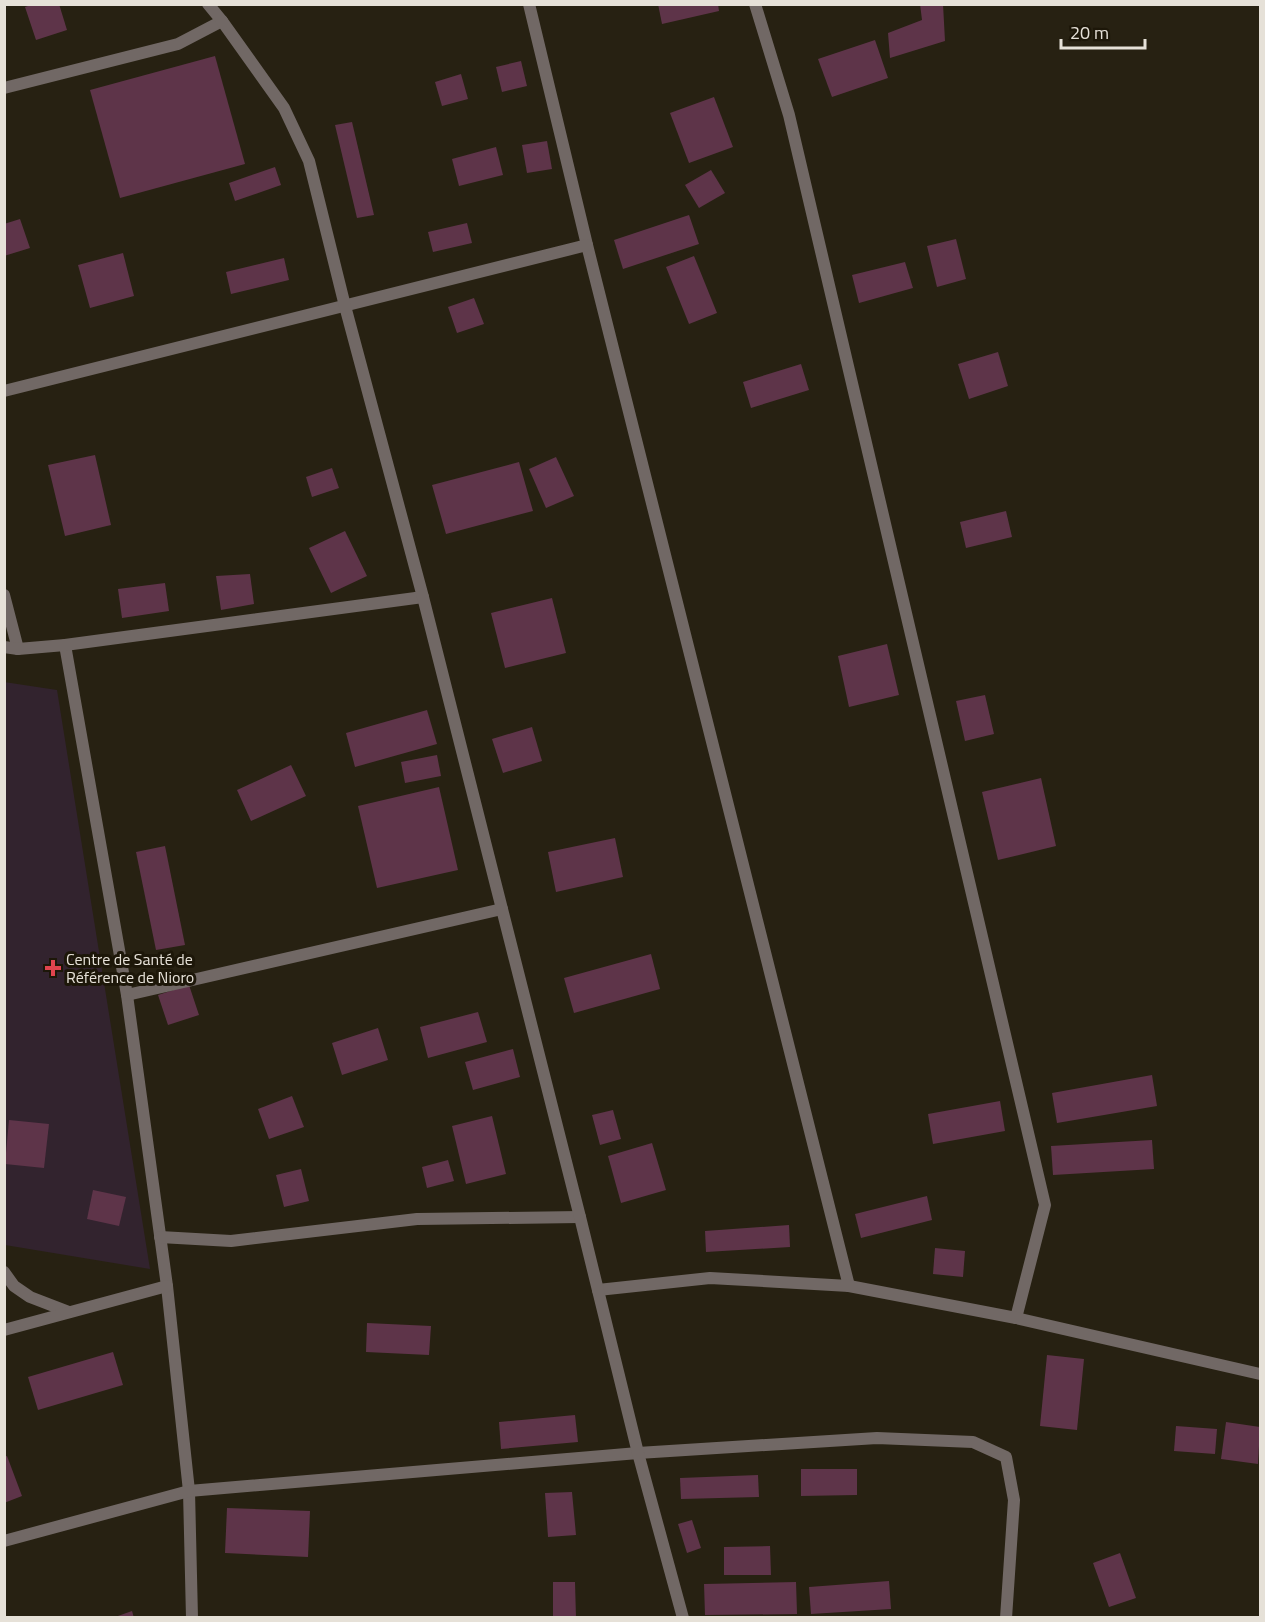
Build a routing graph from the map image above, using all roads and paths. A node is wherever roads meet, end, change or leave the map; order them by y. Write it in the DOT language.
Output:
graph roads {
  1 [pos="208,4"];
  2 [pos="530,4"];
  3 [pos="755,4"];
  4 [pos="222,21"];
  5 [pos="4,88"];
  6 [pos="587,245"];
  7 [pos="345,306"];
  8 [pos="4,391"];
  9 [pos="4,595"];
  10 [pos="423,597"];
  11 [pos="65,645"];
  12 [pos="4,647"];
  13 [pos="18,649"];
  14 [pos="502,909"];
  15 [pos="127,995"];
  16 [pos="580,1217"];
  17 [pos="160,1237"];
  18 [pos="4,1272"];
  19 [pos="166,1286"];
  20 [pos="849,1286"];
  21 [pos="598,1290"];
  22 [pos="69,1312"];
  23 [pos="1016,1317"];
  24 [pos="4,1330"];
  25 [pos="1260,1374"];
  26 [pos="638,1453"];
  27 [pos="189,1491"];
  28 [pos="4,1541"];
  29 [pos="192,1617"];
  30 [pos="683,1617"];
  31 [pos="1006,1617"];
  1 -- 4 [label="street"];
  2 -- 6 [label="street"];
  3 -- 23 [label="street"];
  4 -- 5 [label="street"];
  4 -- 7 [label="street"];
  6 -- 7 [label="street"];
  6 -- 20 [label="street"];
  7 -- 8 [label="street"];
  7 -- 10 [label="street"];
  9 -- 13 [label="street"];
  10 -- 11 [label="street"];
  10 -- 14 [label="street"];
  11 -- 13 [label="street"];
  11 -- 15 [label="street"];
  12 -- 13 [label="street"];
  14 -- 15 [label="street"];
  14 -- 16 [label="street"];
  15 -- 17 [label="street"];
  16 -- 17 [label="street"];
  16 -- 21 [label="street"];
  17 -- 19 [label="street"];
  18 -- 22 [label="street"];
  19 -- 22 [label="street"];
  19 -- 27 [label="street"];
  20 -- 21 [label="street"];
  20 -- 23 [label="street"];
  21 -- 26 [label="street"];
  22 -- 24 [label="street"];
  23 -- 25 [label="street"];
  26 -- 27 [label="street"];
  26 -- 30 [label="street"];
  26 -- 31 [label="street"];
  27 -- 28 [label="street"];
  27 -- 29 [label="street"];
}
